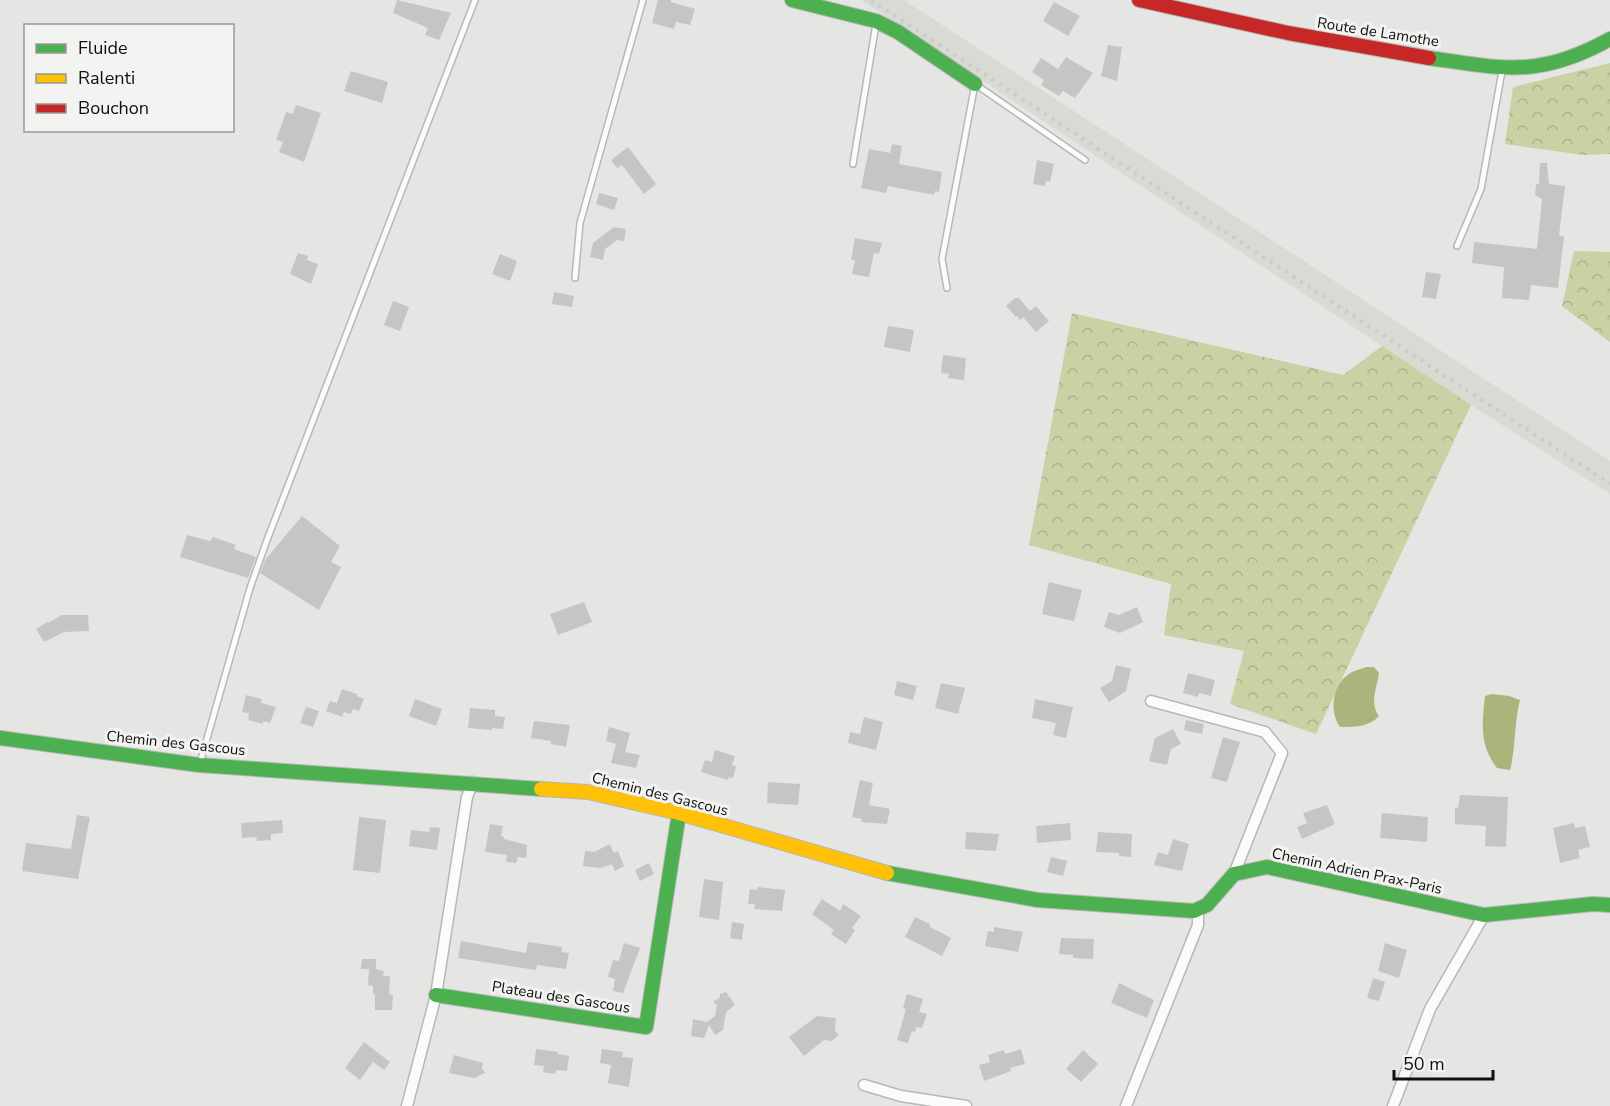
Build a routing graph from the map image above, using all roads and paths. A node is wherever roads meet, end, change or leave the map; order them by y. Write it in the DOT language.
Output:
graph roads {
  1 [pos="475,0"];
  2 [pos="643,0"];
  3 [pos="792,0"];
  4 [pos="1139,0"];
  5 [pos="876,21"];
  6 [pos="1610,39"];
  7 [pos="1502,67"];
  8 [pos="975,84"];
  9 [pos="1085,160"];
  10 [pos="853,164"];
  11 [pos="1457,246"];
  12 [pos="575,278"];
  13 [pos="947,288"];
  14 [pos="1151,701"];
  15 [pos="0,738"];
  16 [pos="199,765"];
  17 [pos="473,782"];
  18 [pos="679,813"];
  19 [pos="1234,874"];
  20 [pos="1610,905"];
  21 [pos="1198,909"];
  22 [pos="1484,915"];
  23 [pos="436,995"];
  24 [pos="864,1085"];
  25 [pos="407,1106"];
  26 [pos="966,1106"];
  27 [pos="1126,1106"];
  28 [pos="1393,1106"];
  1 -- 16 [label="lane"];
  2 -- 12 [label="lane"];
  3 -- 5 [label="street"];
  4 -- 7 [label="street, Route de Lamothe"];
  5 -- 8 [label="street"];
  5 -- 10 [label="lane"];
  6 -- 7 [label="street, Route de Lamothe"];
  7 -- 11 [label="lane"];
  8 -- 9 [label="lane"];
  8 -- 13 [label="lane"];
  14 -- 19 [label="street"];
  15 -- 16 [label="street, Chemin des Gascous"];
  16 -- 17 [label="street, Chemin des Gascous"];
  17 -- 18 [label="street, Chemin des Gascous"];
  17 -- 23 [label="street"];
  18 -- 21 [label="street, Chemin des Gascous"];
  18 -- 23 [label="street, Plateau des Gascous"];
  19 -- 21 [label="street"];
  19 -- 22 [label="street, Chemin Adrien Prax-Paris"];
  20 -- 22 [label="street, Chemin Adrien Prax-Paris"];
  21 -- 27 [label="street"];
  22 -- 28 [label="street"];
  23 -- 25 [label="street"];
  24 -- 26 [label="street"];
}
